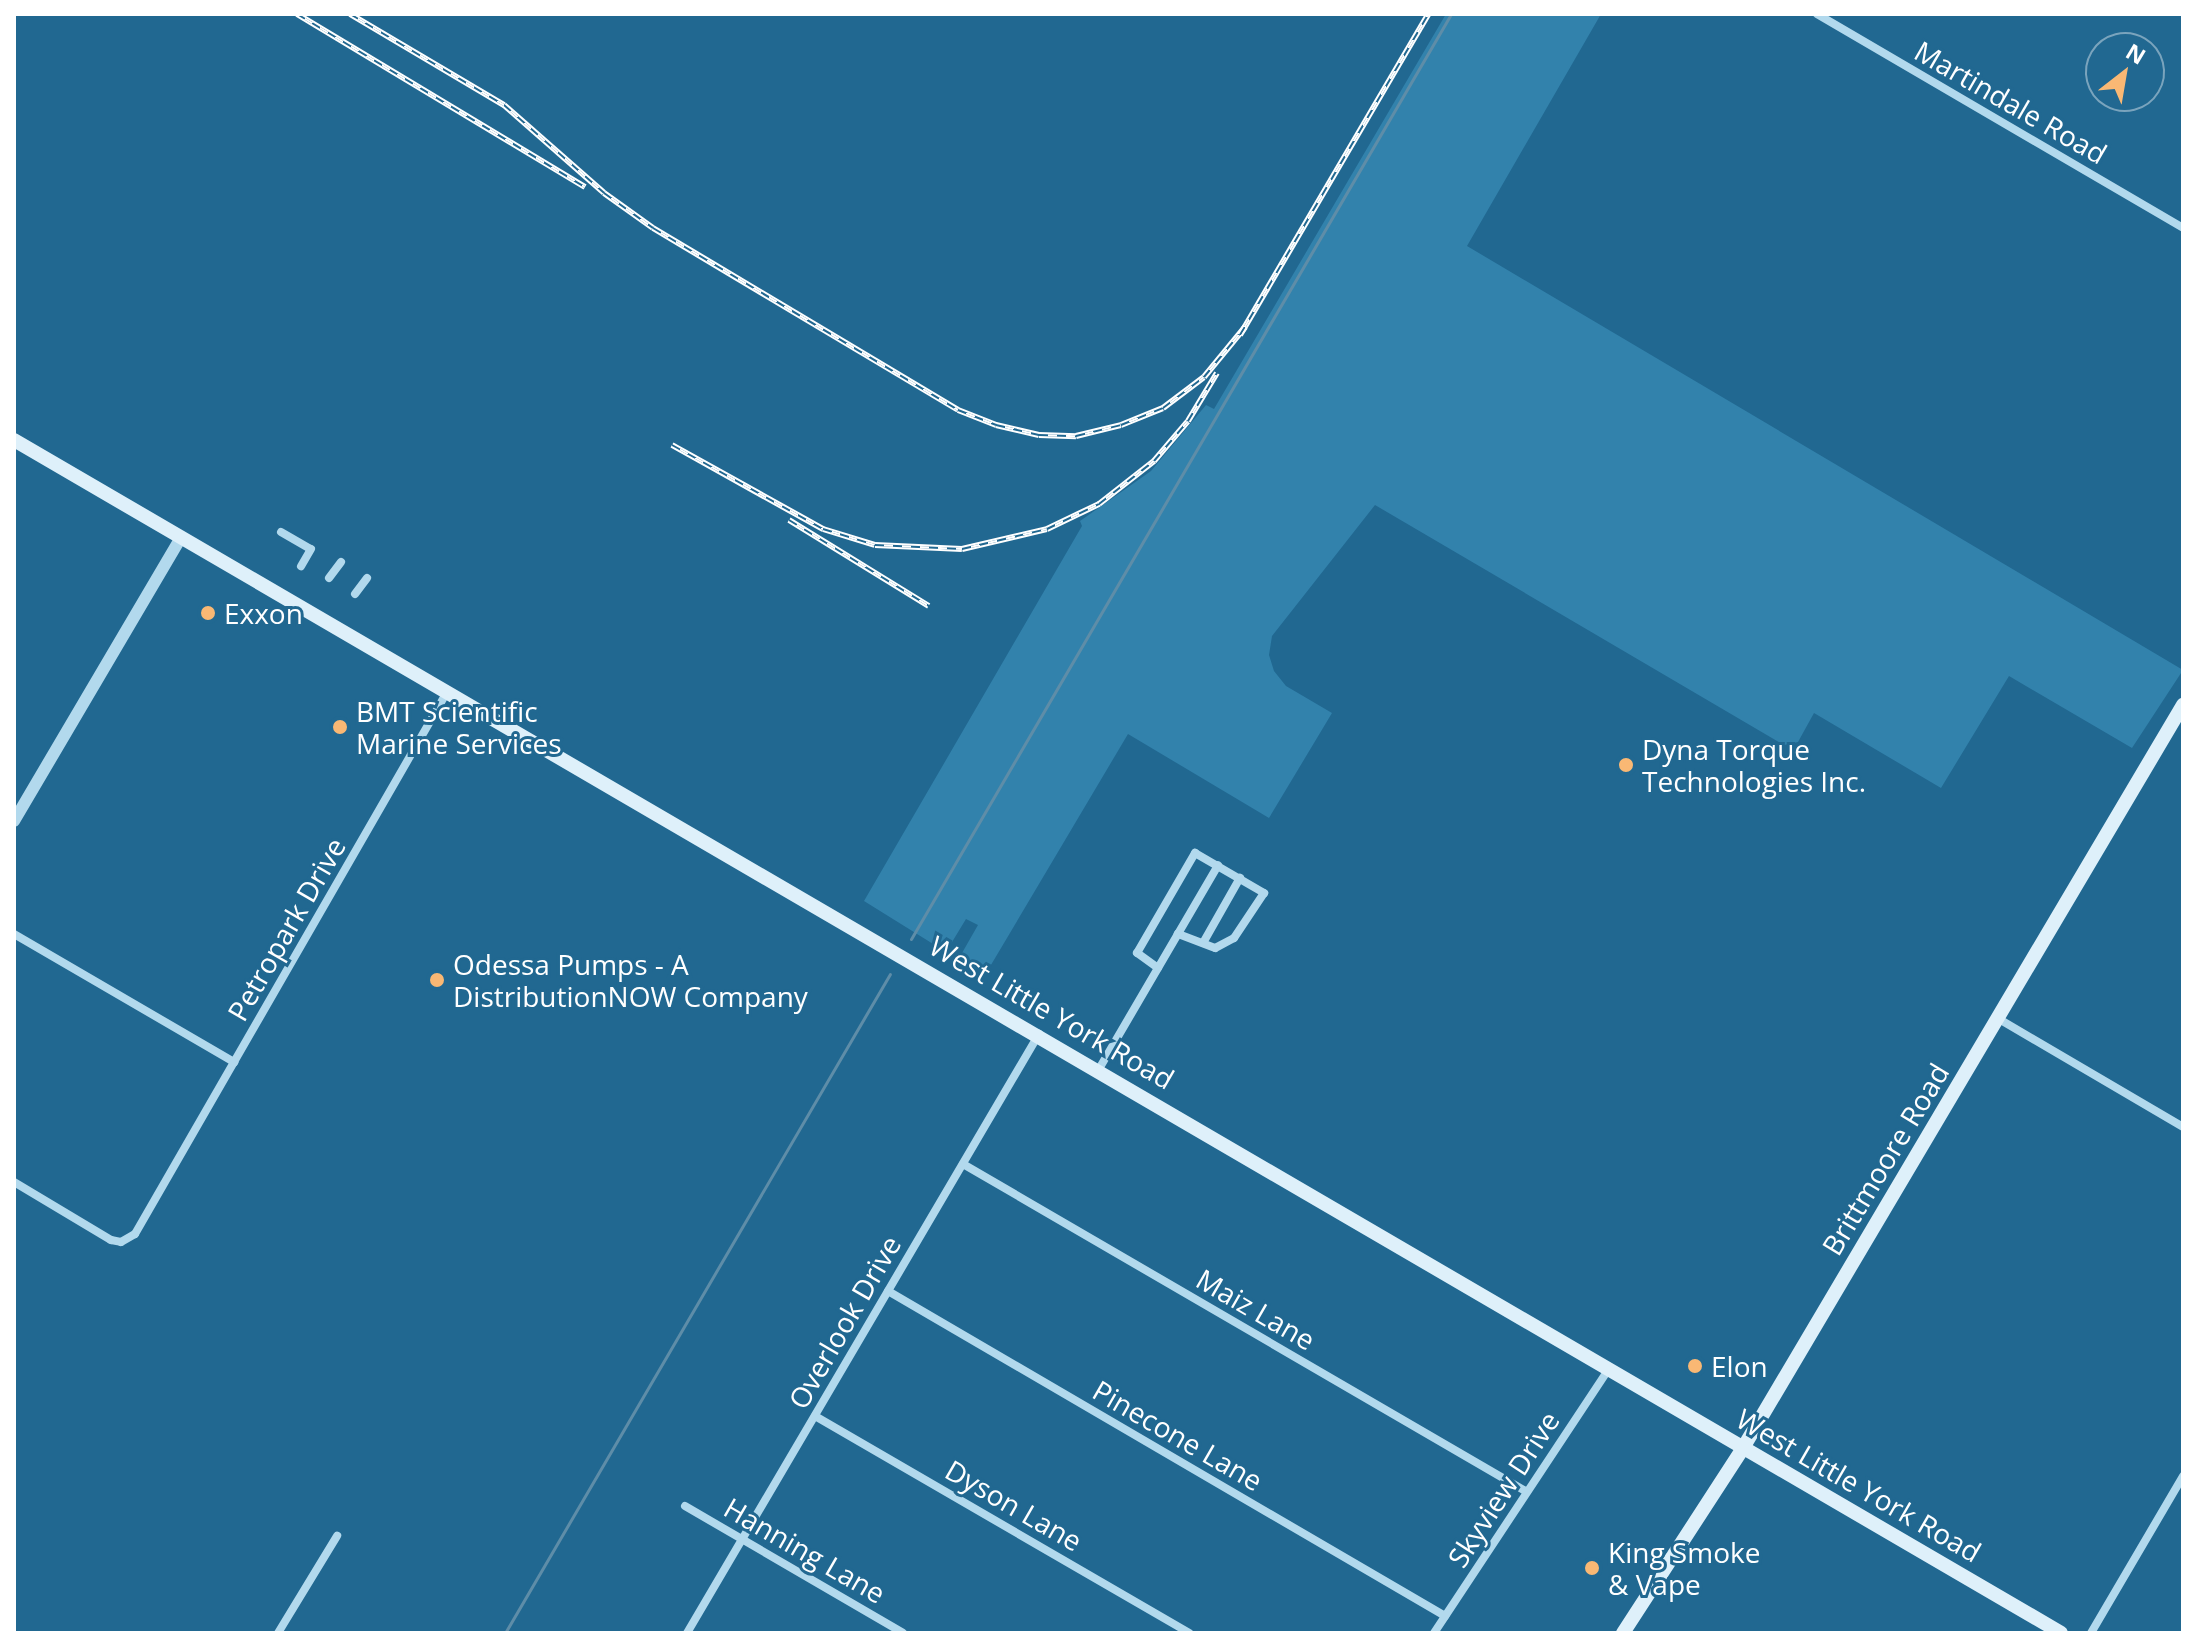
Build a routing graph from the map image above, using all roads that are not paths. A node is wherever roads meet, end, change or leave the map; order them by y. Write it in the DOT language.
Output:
graph roads {
  1 [pos="1817,14"];
  2 [pos="2183,228"];
  3 [pos="14,440"];
  4 [pos="281,532"];
  5 [pos="181,537"];
  6 [pos="341,562"];
  7 [pos="301,566"];
  8 [pos="329,578"];
  9 [pos="367,578"];
  10 [pos="355,594"];
  11 [pos="447,691"];
  12 [pos="2183,705"];
  13 [pos="14,821"];
  14 [pos="1218,865"];
  15 [pos="1240,878"];
  16 [pos="14,934"];
  17 [pos="1178,934"];
  18 [pos="1203,943"];
  19 [pos="1158,968"];
  20 [pos="1999,1019"];
  21 [pos="1039,1034"];
  22 [pos="234,1062"];
  23 [pos="1099,1069"];
  24 [pos="2183,1127"];
  25 [pos="963,1164"];
  26 [pos="14,1182"];
  27 [pos="888,1291"];
  28 [pos="1609,1369"];
  29 [pos="815,1416"];
  30 [pos="1743,1448"];
  31 [pos="2183,1476"];
  32 [pos="1527,1492"];
  33 [pos="685,1506"];
  34 [pos="337,1536"];
  35 [pos="742,1539"];
  36 [pos="1445,1616"];
  37 [pos="278,1633"];
  38 [pos="687,1633"];
  39 [pos="903,1633"];
  40 [pos="1190,1633"];
  41 [pos="1434,1633"];
  42 [pos="1623,1633"];
  43 [pos="2061,1633"];
  44 [pos="2091,1633"];
  1 -- 2 [label="street, Martindale Road"];
  3 -- 5 [label="main road, West Little York Road"];
  4 -- 7 [label="street"];
  5 -- 11 [label="main road, West Little York Road"];
  5 -- 13 [label="street"];
  6 -- 8 [label="street"];
  9 -- 10 [label="street"];
  11 -- 21 [label="main road, West Little York Road"];
  11 -- 22 [label="street, Petropark Drive"];
  12 -- 20 [label="main road, Brittmoore Road"];
  14 -- 15 [label="street"];
  14 -- 17 [label="street"];
  14 -- 19 [label="street"];
  15 -- 18 [label="street"];
  15 -- 18 [label="street"];
  16 -- 22 [label="street"];
  17 -- 18 [label="street"];
  17 -- 19 [label="street"];
  19 -- 23 [label="street"];
  20 -- 24 [label="street"];
  20 -- 30 [label="main road, Brittmoore Road"];
  21 -- 23 [label="main road, West Little York Road"];
  21 -- 25 [label="street, Overlook Drive"];
  22 -- 26 [label="street, Petropark Drive"];
  23 -- 28 [label="main road, West Little York Road"];
  25 -- 27 [label="street, Overlook Drive"];
  25 -- 32 [label="street, Maiz Lane"];
  27 -- 29 [label="street, Overlook Drive"];
  27 -- 36 [label="street, Pinecone Lane"];
  28 -- 30 [label="main road, West Little York Road"];
  28 -- 32 [label="street, Skyview Drive"];
  29 -- 35 [label="street, Overlook Drive"];
  29 -- 40 [label="street, Dyson Lane"];
  30 -- 42 [label="main road, Brittmoore Road"];
  30 -- 43 [label="main road, West Little York Road"];
  31 -- 44 [label="street"];
  32 -- 36 [label="street, Skyview Drive"];
  33 -- 35 [label="street, Hanning Lane"];
  34 -- 37 [label="street"];
  35 -- 38 [label="street, Overlook Drive"];
  35 -- 39 [label="street, Hanning Lane"];
  36 -- 41 [label="street, Skyview Drive"];
}
